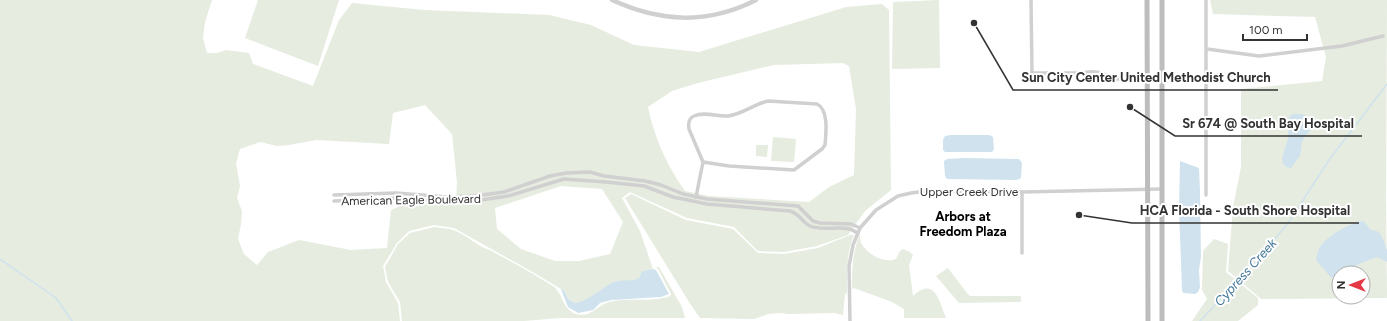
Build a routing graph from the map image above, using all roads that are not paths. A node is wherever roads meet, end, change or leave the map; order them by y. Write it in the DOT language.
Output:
graph roads {
  1 [pos="612,0"];
  2 [pos="756,0"];
  3 [pos="1031,0"];
  4 [pos="1147,0"];
  5 [pos="1162,0"];
  6 [pos="1206,0"];
  7 [pos="619,2"];
  8 [pos="1383,36"];
  9 [pos="1207,49"];
  10 [pos="1083,73"];
  11 [pos="1113,79"];
  12 [pos="1148,79"];
  13 [pos="1161,79"];
  14 [pos="703,162"];
  15 [pos="1148,189"];
  16 [pos="1162,189"];
  17 [pos="1022,192"];
  18 [pos="1206,194"];
  19 [pos="334,195"];
  20 [pos="343,195"];
  21 [pos="696,197"];
  22 [pos="334,201"];
  23 [pos="344,201"];
  24 [pos="695,202"];
  25 [pos="860,228"];
  26 [pos="858,233"];
  27 [pos="1022,253"];
  28 [pos="850,321"];
  29 [pos="1148,321"];
  30 [pos="1162,321"];
  1 -- 7 [label="street"];
  2 -- 7 [label="street"];
  3 -- 10 [label="street"];
  4 -- 12 [label="main road"];
  5 -- 13 [label="main road"];
  6 -- 9 [label="street"];
  8 -- 9 [label="street"];
  9 -- 18 [label="street"];
  10 -- 11 [label="street"];
  10 -- 11 [label="street"];
  11 -- 12 [label="street"];
  12 -- 13 [label="street"];
  12 -- 15 [label="main road"];
  13 -- 16 [label="main road"];
  14 -- 14 [label="street"];
  14 -- 21 [label="street"];
  15 -- 16 [label="street, Upper Creek Drive"];
  15 -- 17 [label="street, Upper Creek Drive"];
  15 -- 29 [label="main road"];
  16 -- 30 [label="main road"];
  17 -- 25 [label="street, Upper Creek Drive"];
  17 -- 27 [label="street"];
  19 -- 20 [label="street, American Eagle Boulevard"];
  20 -- 21 [label="street, American Eagle Boulevard"];
  20 -- 23 [label="street"];
  21 -- 24 [label="street"];
  21 -- 25 [label="street, American Eagle Boulevard"];
  22 -- 23 [label="street, American Eagle Boulevard"];
  23 -- 24 [label="street, American Eagle Boulevard"];
  24 -- 26 [label="street, American Eagle Boulevard"];
  25 -- 26 [label="street, Upper Creek Drive"];
  26 -- 28 [label="street, Upper Creek Drive"];
}
